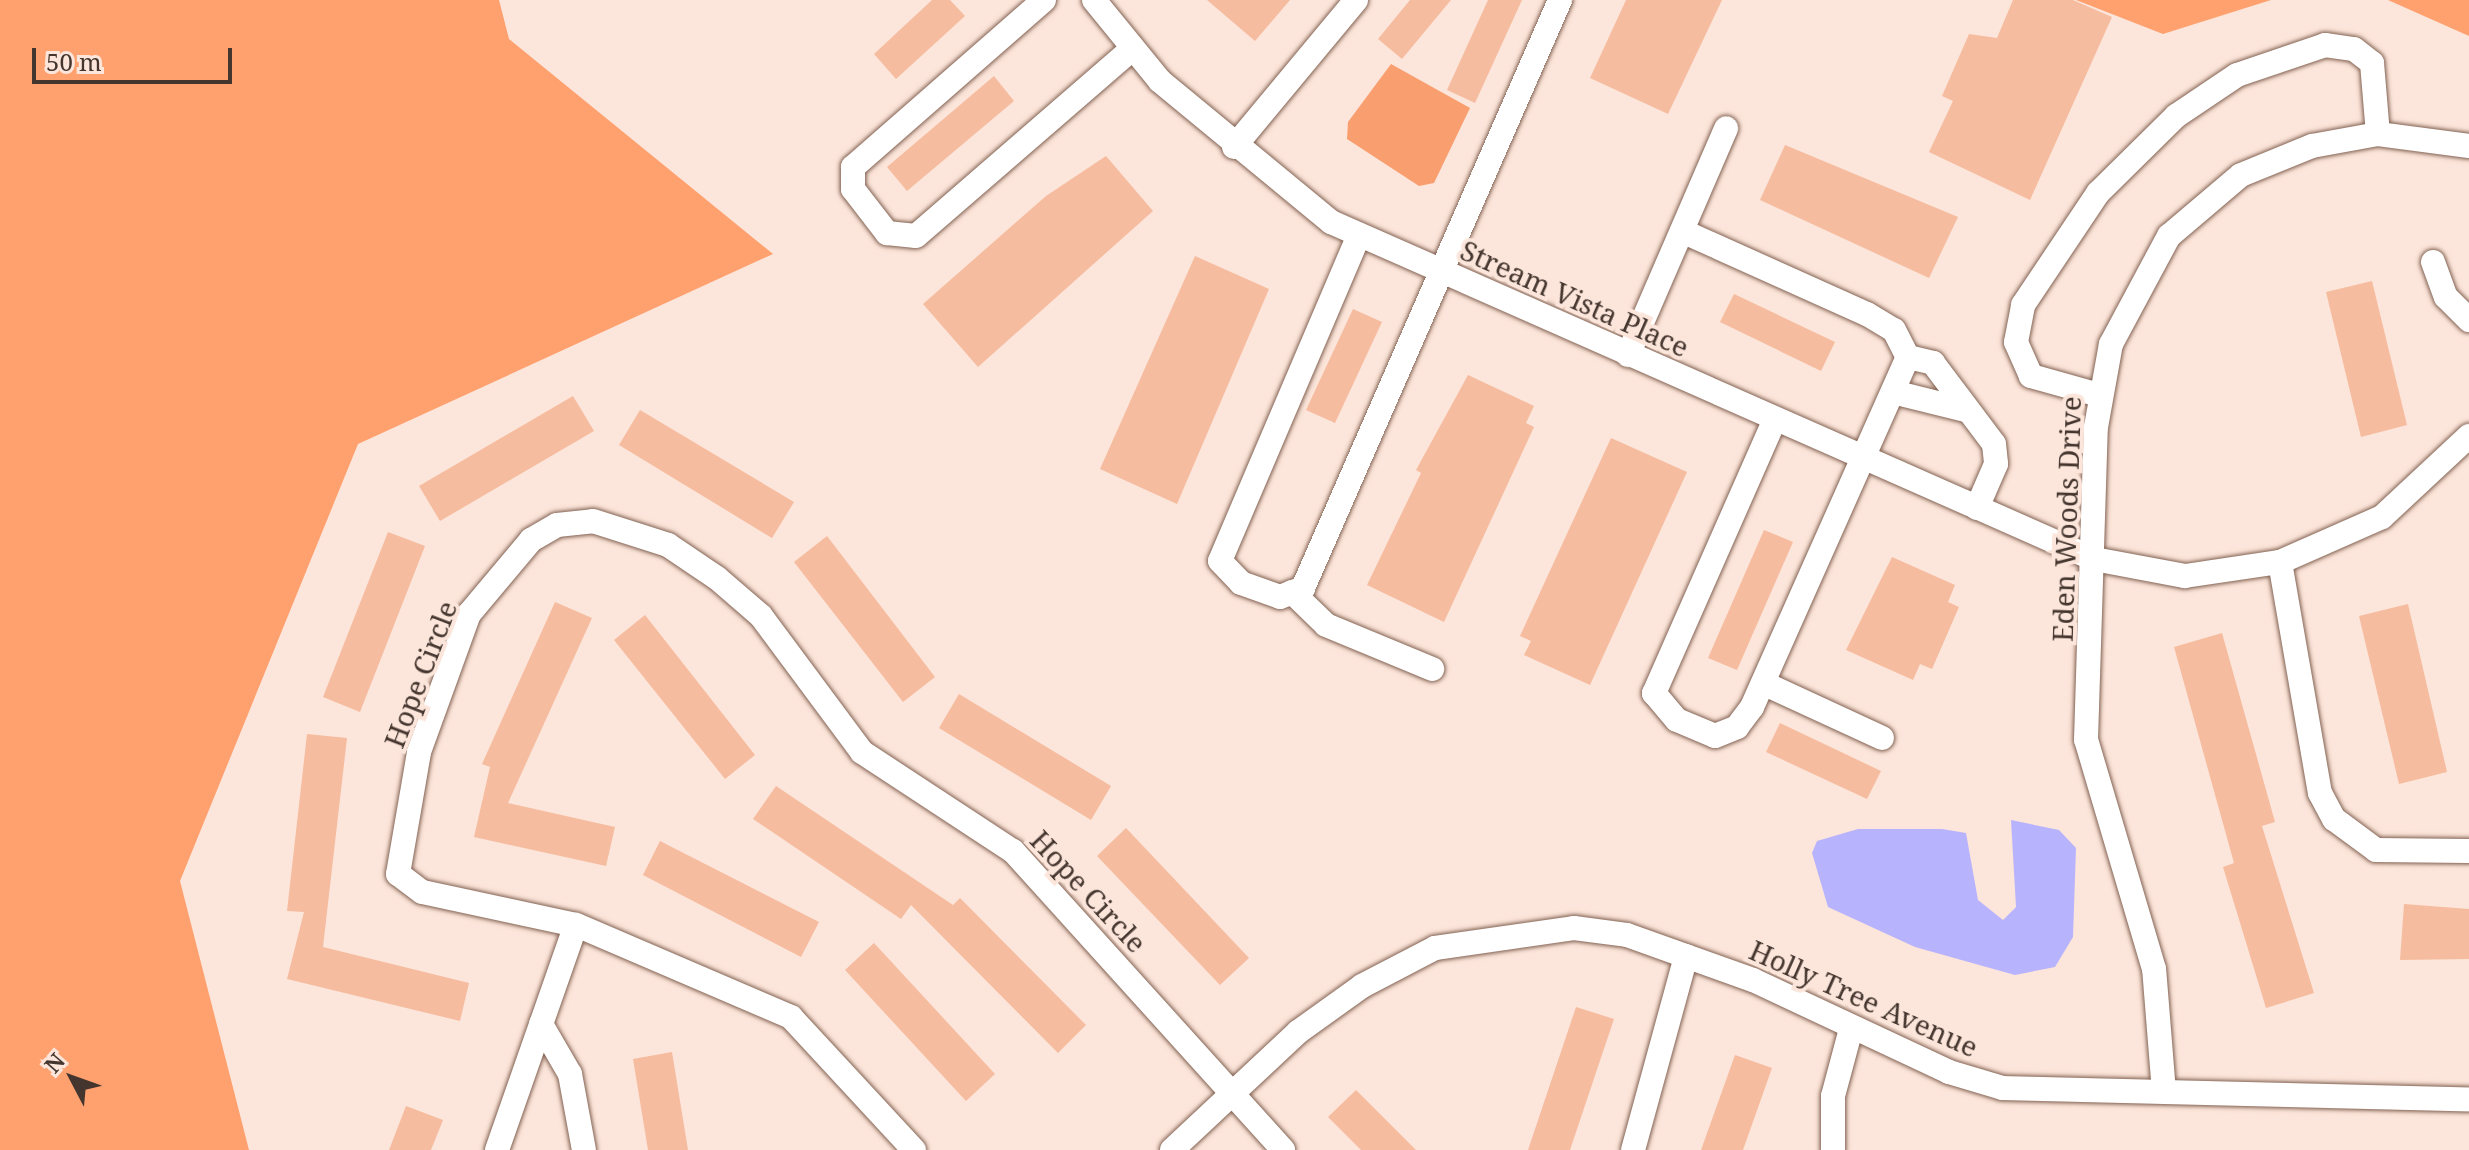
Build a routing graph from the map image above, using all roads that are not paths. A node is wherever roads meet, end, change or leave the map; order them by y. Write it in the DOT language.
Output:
graph roads {
  1 [pos="1044,0"];
  2 [pos="1094,0"];
  3 [pos="1356,0"];
  4 [pos="1560,0"];
  5 [pos="1133,48"];
  6 [pos="1726,128"];
  7 [pos="2378,134"];
  8 [pos="2469,146"];
  9 [pos="1234,147"];
  10 [pos="1682,231"];
  11 [pos="1359,235"];
  12 [pos="2433,262"];
  13 [pos="1441,271"];
  14 [pos="2469,320"];
  15 [pos="1628,355"];
  16 [pos="1908,357"];
  17 [pos="1893,392"];
  18 [pos="2099,395"];
  19 [pos="1966,410"];
  20 [pos="1775,419"];
  21 [pos="2469,436"];
  22 [pos="1865,459"];
  23 [pos="1977,508"];
  24 [pos="2094,559"];
  25 [pos="2280,562"];
  26 [pos="1292,592"];
  27 [pos="1432,669"];
  28 [pos="1763,683"];
  29 [pos="1882,738"];
  30 [pos="2469,851"];
  31 [pos="576,925"];
  32 [pos="1686,956"];
  33 [pos="541,1024"];
  34 [pos="1851,1029"];
  35 [pos="2164,1092"];
  36 [pos="1230,1095"];
  37 [pos="2469,1099"];
  38 [pos="497,1150"];
  39 [pos="584,1150"];
  40 [pos="914,1150"];
  41 [pos="1172,1150"];
  42 [pos="1283,1150"];
  43 [pos="1633,1150"];
  44 [pos="1833,1150"];
  1 -- 5 [label="street"];
  2 -- 5 [label="street, Stream Vista Place"];
  3 -- 9 [label="street"];
  4 -- 13 [label="street"];
  5 -- 9 [label="street, Stream Vista Place"];
  6 -- 10 [label="street"];
  7 -- 8 [label="street, Eden Woods Drive"];
  7 -- 18 [label="street, Eden Woods Drive"];
  7 -- 18 [label="street"];
  9 -- 11 [label="street, Stream Vista Place"];
  10 -- 15 [label="street"];
  10 -- 16 [label="street"];
  11 -- 13 [label="street, Stream Vista Place"];
  11 -- 26 [label="street"];
  12 -- 14 [label="street"];
  13 -- 15 [label="street, Stream Vista Place"];
  13 -- 26 [label="street"];
  15 -- 20 [label="street, Stream Vista Place"];
  16 -- 17 [label="street"];
  16 -- 19 [label="street"];
  17 -- 19 [label="street"];
  17 -- 22 [label="street"];
  18 -- 24 [label="street, Eden Woods Drive"];
  19 -- 23 [label="street"];
  20 -- 22 [label="street, Stream Vista Place"];
  20 -- 28 [label="street"];
  21 -- 25 [label="street, Stream Vista Place"];
  22 -- 23 [label="street, Stream Vista Place"];
  22 -- 28 [label="street"];
  23 -- 24 [label="street, Stream Vista Place"];
  24 -- 25 [label="street, Stream Vista Place"];
  24 -- 35 [label="street, Eden Woods Drive"];
  25 -- 30 [label="street"];
  26 -- 27 [label="street"];
  28 -- 29 [label="street"];
  31 -- 33 [label="street"];
  31 -- 36 [label="street, Hope Circle"];
  31 -- 40 [label="street, Hope Circle"];
  32 -- 34 [label="street, Holly Tree Avenue"];
  32 -- 36 [label="street, Holly Tree Avenue"];
  32 -- 43 [label="street"];
  33 -- 38 [label="street"];
  33 -- 39 [label="street"];
  34 -- 35 [label="street, Holly Tree Avenue"];
  34 -- 44 [label="street"];
  35 -- 37 [label="street, Holly Tree Avenue"];
  36 -- 41 [label="street"];
  36 -- 42 [label="street, Hope Circle"];
}
